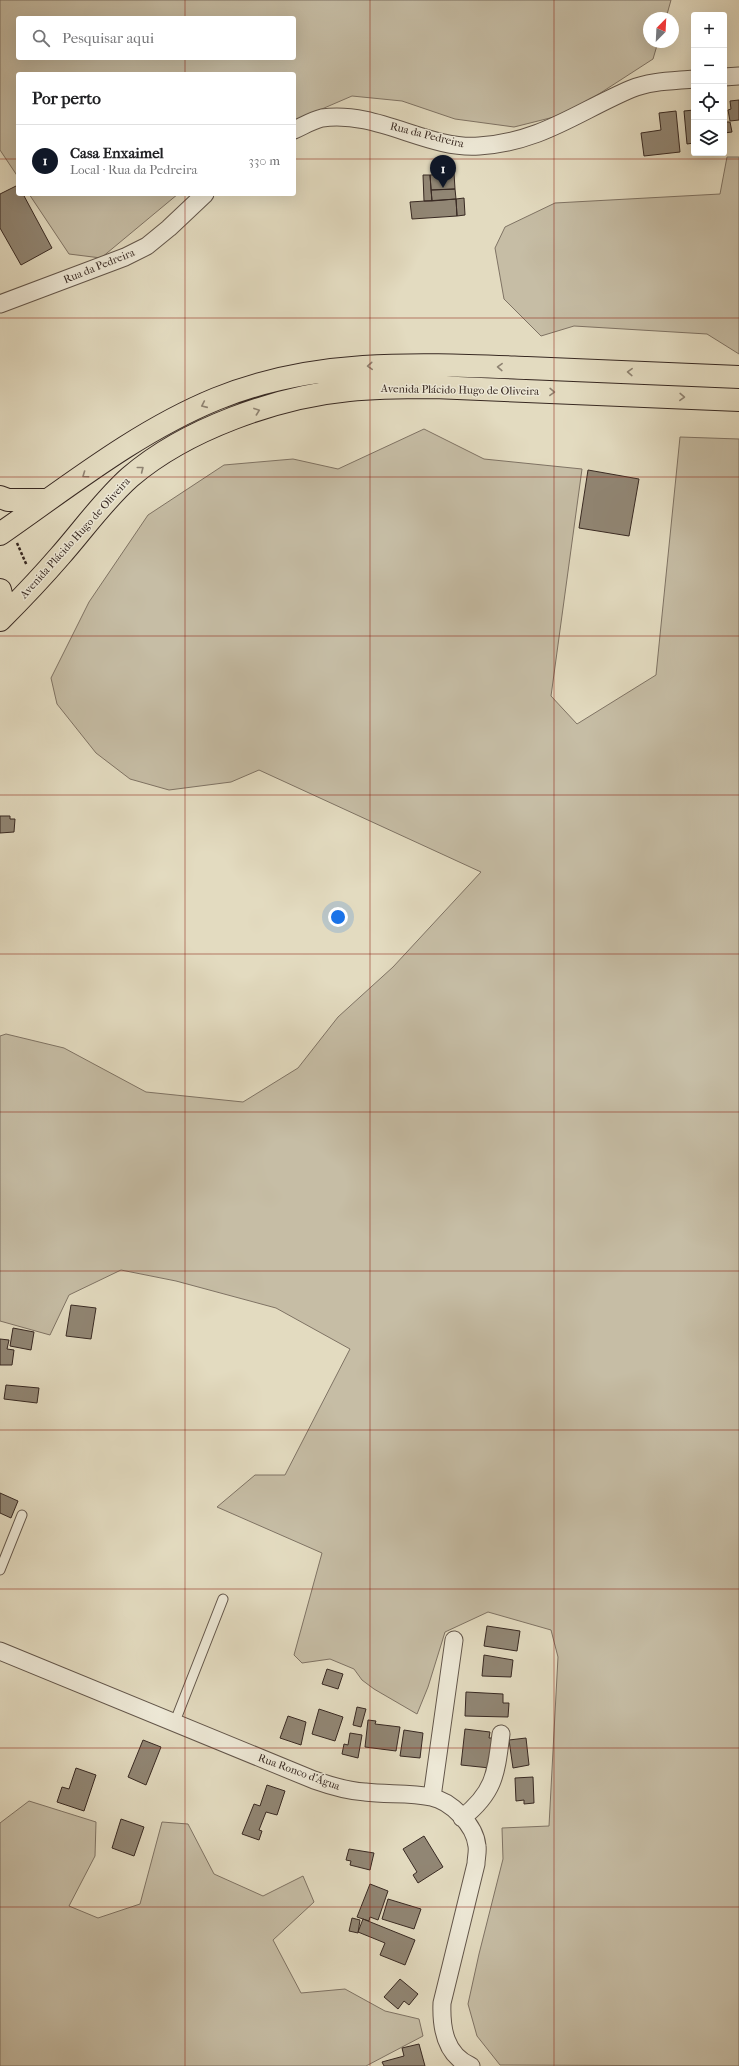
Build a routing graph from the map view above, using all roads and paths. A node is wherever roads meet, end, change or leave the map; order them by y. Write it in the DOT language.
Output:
graph roads {
  1 [pos="739,76"];
  2 [pos="727,77"];
  3 [pos="691,80"];
  4 [pos="296,129"];
  5 [pos="203,196"];
  6 [pos="0,304"];
  7 [pos="739,377"];
  8 [pos="739,400"];
  9 [pos="0,497"];
  10 [pos="48,500"];
  11 [pos="0,534"];
  12 [pos="0,590"];
  13 [pos="0,615"];
  14 [pos="0,620"];
  15 [pos="22,1515"];
  16 [pos="0,1570"];
  17 [pos="224,1599"];
  18 [pos="454,1640"];
  19 [pos="0,1651"];
  20 [pos="174,1724"];
  21 [pos="501,1734"];
  22 [pos="432,1797"];
  23 [pos="462,1818"];
  24 [pos="466,2065"];
  1 -- 2 [label="street"];
  3 -- 4 [label="street, Rua da Pedreira"];
  5 -- 6 [label="street, Rua da Pedreira"];
  7 -- 10 [label="main road, Avenida Plácido Hugo de Oliveira, one-way"];
  14 -- 8 [label="main road, Avenida Plácido Hugo de Oliveira, one-way"];
  9 -- 10 [label="main road"];
  10 -- 11 [label="main road, Avenida Plácido Hugo de Oliveira"];
  12 -- 13 [label="main road"];
  15 -- 16 [label="lane"];
  17 -- 20 [label="lane"];
  18 -- 22 [label="street"];
  19 -- 20 [label="street, Rua Ronco d’Água"];
  20 -- 22 [label="street, Rua Ronco d’Água"];
  21 -- 23 [label="street"];
  22 -- 23 [label="street, Rua Ronco d’Água"];
  23 -- 24 [label="street, Rua Ronco d’Água"];
}
